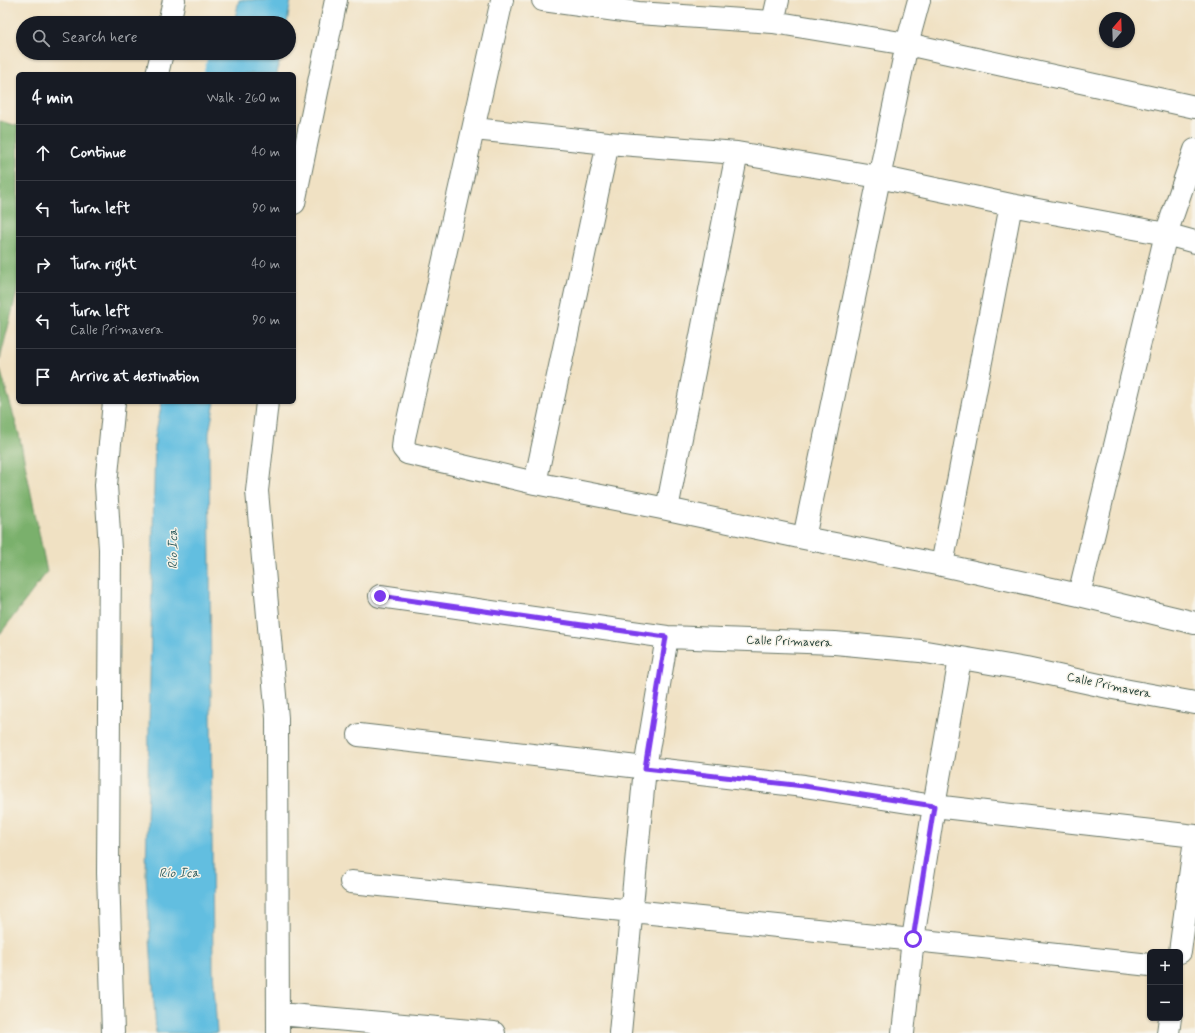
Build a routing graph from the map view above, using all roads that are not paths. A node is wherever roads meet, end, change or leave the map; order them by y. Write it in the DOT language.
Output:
graph roads {
  1 [pos="174,0"];
  2 [pos="336,0"];
  3 [pos="502,0"];
  4 [pos="544,0"];
  5 [pos="778,0"];
  6 [pos="919,0"];
  7 [pos="639,6"];
  8 [pos="171,16"];
  9 [pos="774,22"];
  10 [pos="907,44"];
  11 [pos="160,60"];
  12 [pos="157,72"];
  13 [pos="1195,107"];
  14 [pos="474,129"];
  15 [pos="608,143"];
  16 [pos="1195,150"];
  17 [pos="737,153"];
  18 [pos="879,177"];
  19 [pos="296,193"];
  20 [pos="1011,205"];
  21 [pos="1166,234"];
  22 [pos="1195,242"];
  23 [pos="114,404"];
  24 [pos="267,404"];
  25 [pos="535,483"];
  26 [pos="667,509"];
  27 [pos="804,538"];
  28 [pos="942,564"];
  29 [pos="1079,595"];
  30 [pos="380,596"];
  31 [pos="1195,623"];
  32 [pos="666,637"];
  33 [pos="960,659"];
  34 [pos="1195,704"];
  35 [pos="358,735"];
  36 [pos="645,768"];
  37 [pos="934,806"];
  38 [pos="1195,837"];
  39 [pos="351,882"];
  40 [pos="631,912"];
  41 [pos="913,939"];
  42 [pos="1180,949"];
  43 [pos="1147,965"];
  44 [pos="1170,1021"];
  45 [pos="279,1023"];
  46 [pos="113,1033"];
  47 [pos="494,1033"];
  48 [pos="620,1033"];
  49 [pos="903,1033"];
  50 [pos="1168,1033"];
  1 -- 8 [label="street"];
  2 -- 19 [label="street"];
  3 -- 14 [label="street"];
  4 -- 7 [label="street"];
  5 -- 9 [label="street"];
  6 -- 10 [label="street"];
  7 -- 9 [label="street"];
  9 -- 10 [label="street"];
  10 -- 13 [label="street"];
  10 -- 18 [label="street"];
  11 -- 12 [label="street"];
  14 -- 15 [label="street"];
  14 -- 25 [label="street"];
  15 -- 17 [label="street"];
  15 -- 25 [label="street"];
  16 -- 21 [label="street"];
  17 -- 18 [label="street"];
  17 -- 26 [label="street"];
  18 -- 20 [label="street"];
  18 -- 27 [label="street"];
  20 -- 21 [label="street"];
  20 -- 28 [label="street"];
  21 -- 22 [label="street"];
  21 -- 29 [label="street"];
  23 -- 46 [label="street"];
  24 -- 45 [label="street"];
  25 -- 26 [label="street"];
  26 -- 27 [label="street"];
  27 -- 28 [label="street"];
  28 -- 29 [label="street"];
  29 -- 31 [label="street"];
  30 -- 32 [label="street, Calle Primavera"];
  32 -- 33 [label="street, Calle Primavera"];
  32 -- 36 [label="street"];
  33 -- 34 [label="street, Calle Primavera"];
  33 -- 37 [label="street"];
  35 -- 36 [label="street"];
  36 -- 37 [label="street"];
  36 -- 40 [label="street"];
  37 -- 38 [label="street"];
  37 -- 41 [label="street"];
  38 -- 42 [label="street"];
  39 -- 40 [label="street"];
  40 -- 41 [label="street"];
  40 -- 48 [label="street"];
  41 -- 43 [label="street"];
  41 -- 49 [label="street"];
  44 -- 50 [label="street"];
  45 -- 47 [label="street"];
}
